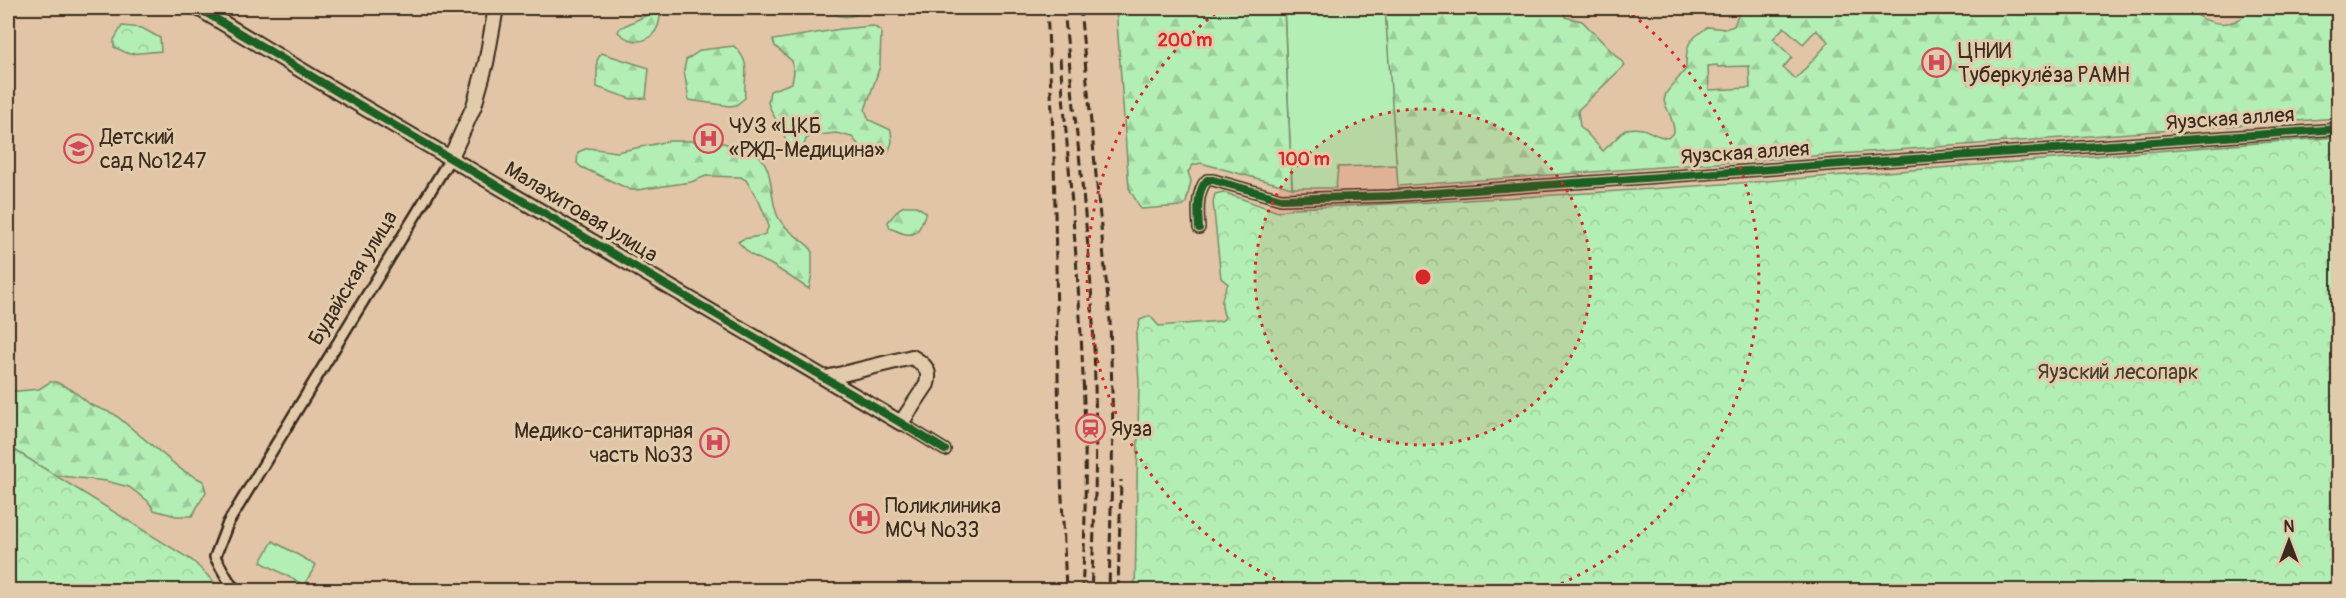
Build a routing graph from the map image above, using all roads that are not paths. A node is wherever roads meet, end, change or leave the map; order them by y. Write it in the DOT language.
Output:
graph roads {
  1 [pos="198,8"];
  2 [pos="496,8"];
  3 [pos="2338,129"];
  4 [pos="451,157"];
  5 [pos="1199,228"];
  6 [pos="826,378"];
  7 [pos="902,423"];
  8 [pos="945,450"];
  9 [pos="237,591"];
  1 -- 4 [label="street, Малахитовая улица"];
  2 -- 4 [label="street, Будайская улица"];
  3 -- 5 [label="street, Яузская аллея"];
  4 -- 6 [label="street, Малахитовая улица"];
  4 -- 9 [label="street, Будайская улица"];
  6 -- 7 [label="street, Малахитовая улица"];
  6 -- 7 [label="street"];
  7 -- 8 [label="street, Малахитовая улица"];
}
